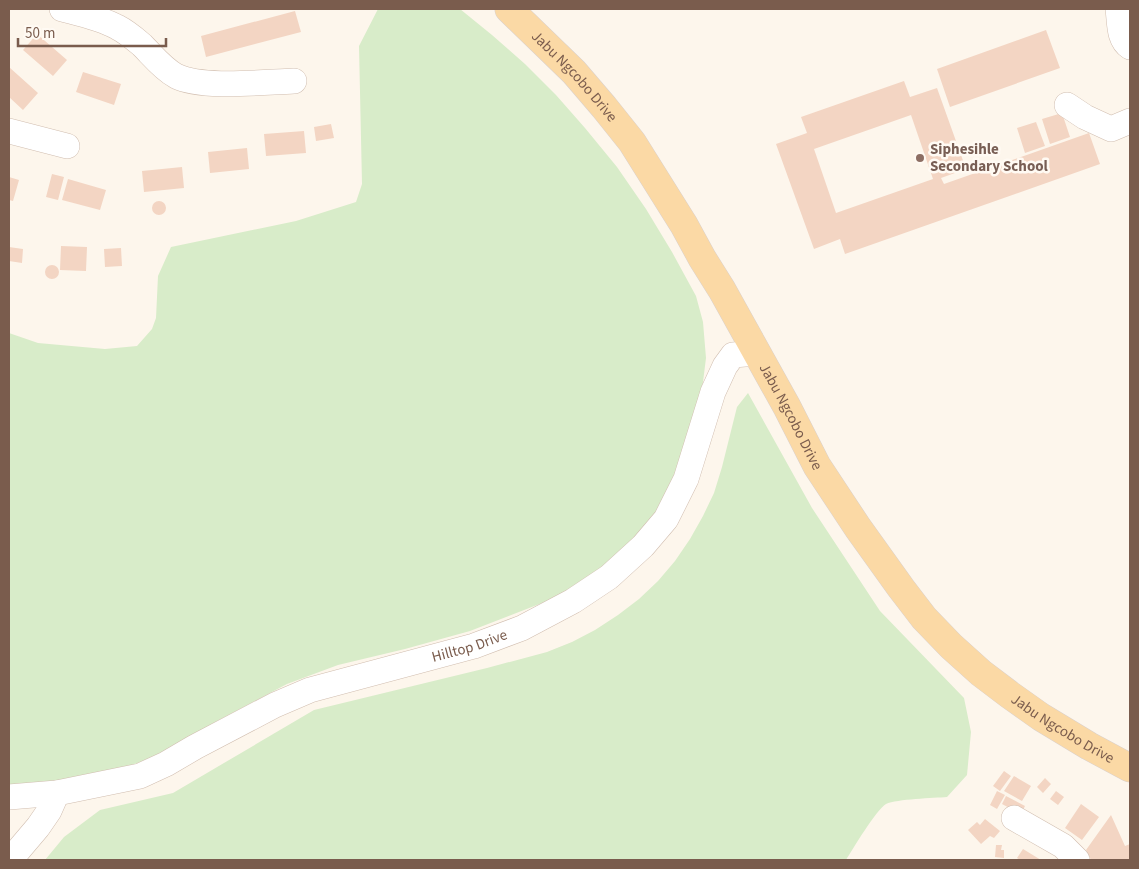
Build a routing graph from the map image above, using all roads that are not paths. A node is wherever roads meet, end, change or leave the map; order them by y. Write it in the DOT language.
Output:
graph roads {
  1 [pos="62,9"];
  2 [pos="509,9"];
  3 [pos="1118,9"];
  4 [pos="1130,47"];
  5 [pos="294,81"];
  6 [pos="1067,105"];
  7 [pos="1130,121"];
  8 [pos="9,131"];
  9 [pos="67,146"];
  10 [pos="758,353"];
  11 [pos="1130,768"];
  12 [pos="56,793"];
  13 [pos="9,798"];
  14 [pos="1014,818"];
  15 [pos="10,860"];
  16 [pos="1077,860"];
  1 -- 5 [label="street"];
  2 -- 10 [label="main road, Jabu Ngcobo Drive"];
  3 -- 4 [label="street"];
  6 -- 7 [label="street"];
  8 -- 9 [label="street"];
  10 -- 11 [label="main road, Jabu Ngcobo Drive"];
  10 -- 12 [label="street, Hilltop Drive"];
  12 -- 13 [label="street, Hilltop Drive"];
  12 -- 15 [label="street"];
  14 -- 16 [label="street"];
}
